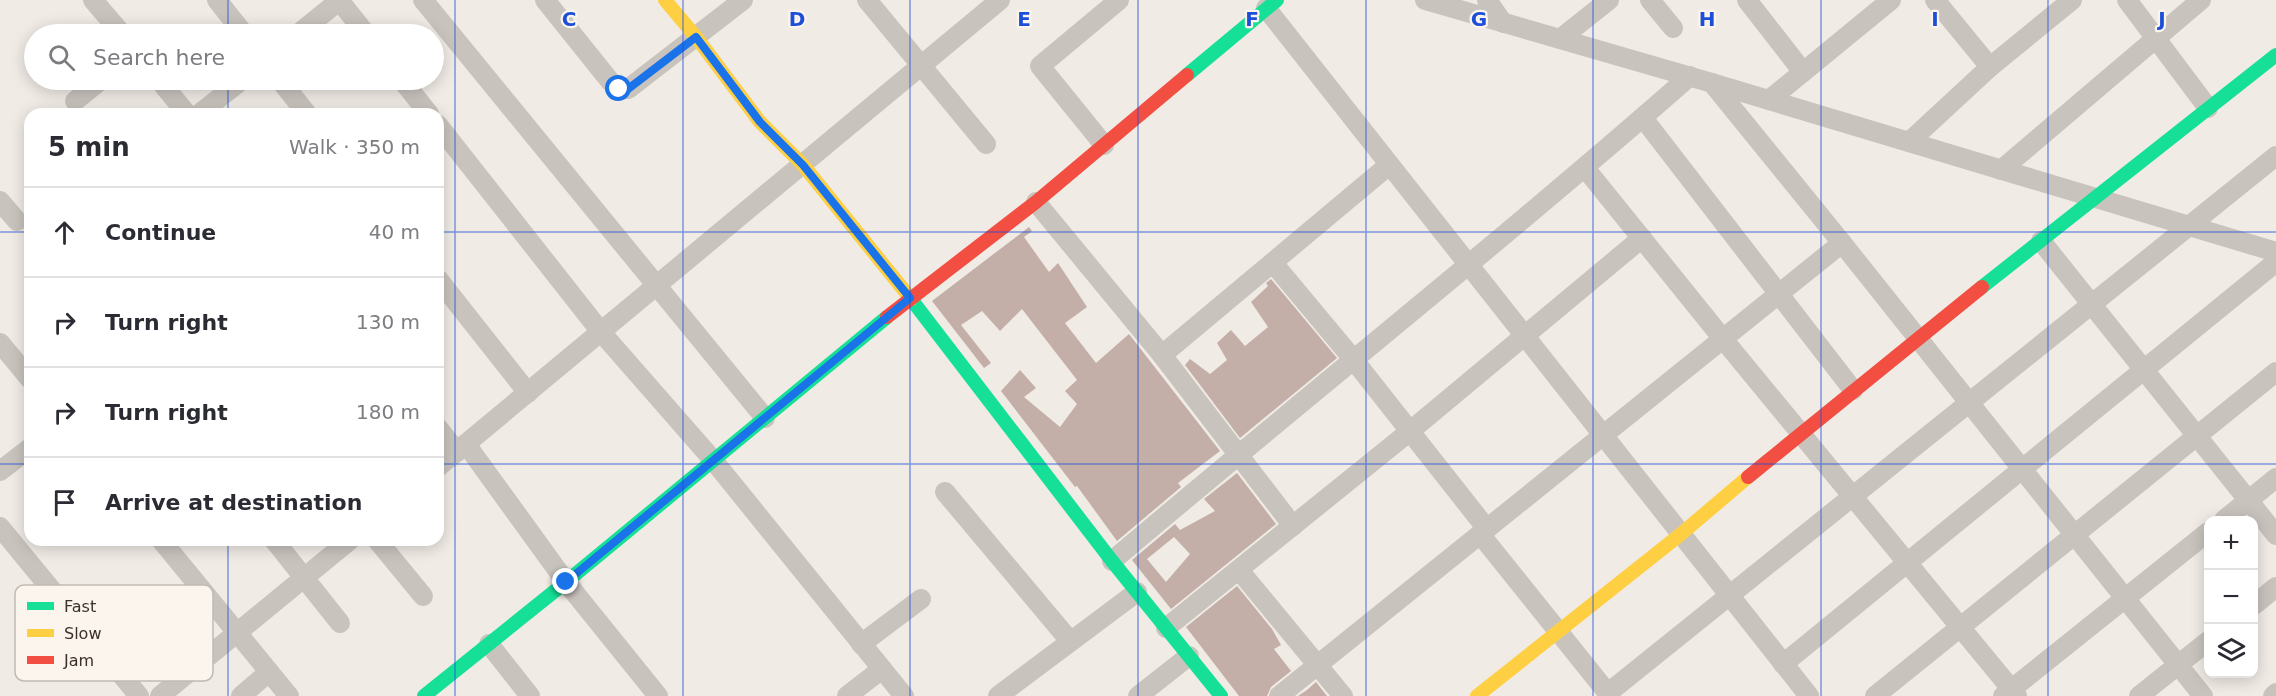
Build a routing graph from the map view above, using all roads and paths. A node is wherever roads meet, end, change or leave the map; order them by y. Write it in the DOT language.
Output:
graph roads {
  1 [pos="93,0"];
  2 [pos="217,0"];
  3 [pos="340,0"];
  4 [pos="423,0"];
  5 [pos="545,0"];
  6 [pos="665,0"];
  7 [pos="743,0"];
  8 [pos="867,0"];
  9 [pos="1000,0"];
  10 [pos="1119,0"];
  11 [pos="1425,0"];
  12 [pos="1487,0"];
  13 [pos="1609,0"];
  14 [pos="1650,0"];
  15 [pos="1747,0"];
  16 [pos="1891,0"];
  17 [pos="1935,0"];
  18 [pos="2072,0"];
  19 [pos="2127,0"];
  20 [pos="2201,0"];
  21 [pos="1271,4"];
  22 [pos="1503,23"];
  23 [pos="113,24"];
  24 [pos="236,24"];
  25 [pos="310,24"];
  26 [pos="358,24"];
  27 [pos="443,24"];
  28 [pos="444,26"];
  29 [pos="1673,28"];
  30 [pos="696,37"];
  31 [pos="2156,37"];
  32 [pos="1560,39"];
  33 [pos="2276,55"];
  34 [pos="922,66"];
  35 [pos="1990,67"];
  36 [pos="1803,72"];
  37 [pos="1690,76"];
  38 [pos="1712,83"];
  39 [pos="89,90"];
  40 [pos="167,90"];
  41 [pos="229,90"];
  42 [pos="288,90"];
  43 [pos="410,90"];
  44 [pos="1769,100"];
  45 [pos="75,101"];
  46 [pos="182,108"];
  47 [pos="207,108"];
  48 [pos="302,108"];
  49 [pos="424,108"];
  50 [pos="2208,108"];
  51 [pos="1643,118"];
  52 [pos="444,133"];
  53 [pos="1909,142"];
  54 [pos="986,144"];
  55 [pos="1104,145"];
  56 [pos="2276,156"];
  57 [pos="803,165"];
  58 [pos="1389,165"];
  59 [pos="1585,168"];
  60 [pos="2001,170"];
  61 [pos="2095,198"];
  62 [pos="0,201"];
  63 [pos="1036,202"];
  64 [pos="17,221"];
  65 [pos="2188,226"];
  66 [pos="1642,238"];
  67 [pos="2041,240"];
  68 [pos="1842,243"];
  69 [pos="2276,252"];
  70 [pos="2276,262"];
  71 [pos="1273,263"];
  72 [pos="1467,264"];
  73 [pos="657,286"];
  74 [pos="444,287"];
  75 [pos="1779,294"];
  76 [pos="910,298"];
  77 [pos="2092,304"];
  78 [pos="602,332"];
  79 [pos="1525,337"];
  80 [pos="1918,338"];
  81 [pos="1723,339"];
  82 [pos="0,343"];
  83 [pos="1161,355"];
  84 [pos="1353,359"];
  85 [pos="24,368"];
  86 [pos="2145,370"];
  87 [pos="2276,372"];
  88 [pos="1853,390"];
  89 [pos="528,393"];
  90 [pos="1969,403"];
  91 [pos="765,418"];
  92 [pos="1409,432"];
  93 [pos="444,433"];
  94 [pos="1800,433"];
  95 [pos="1603,435"];
  96 [pos="2197,436"];
  97 [pos="462,448"];
  98 [pos="24,453"];
  99 [pos="1239,453"];
  100 [pos="713,460"];
  101 [pos="444,462"];
  102 [pos="2023,470"];
  103 [pos="0,471"];
  104 [pos="2276,478"];
  105 [pos="945,492"];
  106 [pos="1853,496"];
  107 [pos="2248,501"];
  108 [pos="2229,516"];
  109 [pos="1293,526"];
  110 [pos="0,527"];
  111 [pos="1483,532"];
  112 [pos="1681,534"];
  113 [pos="2204,535"];
  114 [pos="2276,535"];
  115 [pos="2075,536"];
  116 [pos="166,546"];
  117 [pos="279,546"];
  118 [pos="343,546"];
  119 [pos="382,546"];
  120 [pos="1112,561"];
  121 [pos="1908,563"];
  122 [pos="1239,570"];
  123 [pos="304,577"];
  124 [pos="566,582"];
  125 [pos="48,585"];
  126 [pos="198,585"];
  127 [pos="2276,587"];
  128 [pos="1137,592"];
  129 [pos="1729,596"];
  130 [pos="423,597"];
  131 [pos="2125,598"];
  132 [pos="921,599"];
  133 [pos="2258,601"];
  134 [pos="213,604"];
  135 [pos="340,623"];
  136 [pos="1959,626"];
  137 [pos="1166,628"];
  138 [pos="1558,630"];
  139 [pos="237,633"];
  140 [pos="1070,641"];
  141 [pos="489,644"];
  142 [pos="861,644"];
  143 [pos="2204,644"];
  144 [pos="213,653"];
  145 [pos="1189,656"];
  146 [pos="1783,664"];
  147 [pos="1318,665"];
  148 [pos="2178,665"];
  149 [pos="882,669"];
  150 [pos="269,672"];
  151 [pos="127,681"];
  152 [pos="178,681"];
  153 [pos="2011,694"];
  154 [pos="427,695"];
  155 [pos="1609,695"];
  156 [pos="139,696"];
  157 [pos="160,696"];
  158 [pos="241,696"];
  159 [pos="289,696"];
  160 [pos="530,696"];
  161 [pos="658,696"];
  162 [pos="847,696"];
  163 [pos="904,696"];
  164 [pos="998,696"];
  165 [pos="1138,696"];
  166 [pos="1221,696"];
  167 [pos="1279,696"];
  168 [pos="1343,696"];
  169 [pos="1477,696"];
  170 [pos="1809,696"];
  171 [pos="1875,696"];
  172 [pos="2139,696"];
  173 [pos="2203,696"];
  1 -- 23 [label="street"];
  2 -- 24 [label="street"];
  3 -- 25 [label="street"];
  3 -- 26 [label="street"];
  4 -- 27 [label="street"];
  5 -- 30 [label="street"];
  6 -- 30 [label="street"];
  7 -- 30 [label="street"];
  8 -- 34 [label="street"];
  9 -- 34 [label="street"];
  10 -- 55 [label="street"];
  11 -- 22 [label="street"];
  12 -- 22 [label="street"];
  13 -- 32 [label="street"];
  14 -- 29 [label="street"];
  15 -- 36 [label="street"];
  16 -- 36 [label="street"];
  17 -- 35 [label="street"];
  18 -- 35 [label="street"];
  19 -- 31 [label="street"];
  20 -- 31 [label="street"];
  21 -- 55 [label="street"];
  21 -- 58 [label="street"];
  22 -- 32 [label="street"];
  28 -- 73 [label="street"];
  30 -- 57 [label="street"];
  31 -- 50 [label="street"];
  31 -- 60 [label="street"];
  32 -- 37 [label="street"];
  33 -- 50 [label="street"];
  34 -- 54 [label="street"];
  34 -- 57 [label="street"];
  35 -- 53 [label="street"];
  36 -- 44 [label="street"];
  37 -- 38 [label="street"];
  37 -- 51 [label="street"];
  38 -- 44 [label="street"];
  38 -- 68 [label="street"];
  39 -- 45 [label="street"];
  40 -- 46 [label="street"];
  41 -- 47 [label="street"];
  42 -- 48 [label="street"];
  43 -- 49 [label="street"];
  44 -- 53 [label="street"];
  50 -- 61 [label="street"];
  51 -- 59 [label="street"];
  51 -- 75 [label="street"];
  52 -- 78 [label="street"];
  53 -- 60 [label="street"];
  55 -- 63 [label="street"];
  56 -- 65 [label="street"];
  57 -- 73 [label="street"];
  57 -- 76 [label="street"];
  58 -- 71 [label="street"];
  58 -- 72 [label="street"];
  59 -- 66 [label="street"];
  59 -- 72 [label="street"];
  60 -- 61 [label="street"];
  61 -- 65 [label="street"];
  61 -- 67 [label="street"];
  62 -- 64 [label="street"];
  63 -- 76 [label="street"];
  63 -- 83 [label="street"];
  65 -- 69 [label="street"];
  65 -- 77 [label="street"];
  66 -- 79 [label="street"];
  66 -- 81 [label="street"];
  67 -- 77 [label="street"];
  67 -- 80 [label="street"];
  68 -- 75 [label="street"];
  68 -- 80 [label="street"];
  70 -- 86 [label="street"];
  71 -- 83 [label="street"];
  71 -- 84 [label="street"];
  72 -- 79 [label="street"];
  72 -- 84 [label="street"];
  73 -- 78 [label="street"];
  73 -- 91 [label="street"];
  74 -- 89 [label="street"];
  75 -- 81 [label="street"];
  75 -- 88 [label="street"];
  76 -- 91 [label="street"];
  76 -- 120 [label="street"];
  77 -- 86 [label="street"];
  77 -- 90 [label="street"];
  78 -- 89 [label="street"];
  78 -- 100 [label="street"];
  79 -- 92 [label="street"];
  79 -- 95 [label="street"];
  80 -- 88 [label="street"];
  80 -- 90 [label="street"];
  81 -- 94 [label="street"];
  81 -- 95 [label="street"];
  82 -- 85 [label="street"];
  83 -- 99 [label="street"];
  84 -- 92 [label="street"];
  84 -- 99 [label="street"];
  86 -- 96 [label="street"];
  86 -- 102 [label="street"];
  87 -- 96 [label="street"];
  88 -- 94 [label="street"];
  89 -- 97 [label="street"];
  90 -- 102 [label="street"];
  90 -- 106 [label="street"];
  91 -- 100 [label="street"];
  92 -- 109 [label="street"];
  92 -- 111 [label="street"];
  93 -- 97 [label="street"];
  94 -- 106 [label="street"];
  94 -- 112 [label="street"];
  95 -- 111 [label="street"];
  95 -- 112 [label="street"];
  96 -- 107 [label="street"];
  96 -- 115 [label="street"];
  97 -- 101 [label="street"];
  97 -- 124 [label="street"];
  98 -- 103 [label="street"];
  99 -- 109 [label="street"];
  99 -- 120 [label="street"];
  100 -- 124 [label="street"];
  100 -- 142 [label="street"];
  102 -- 115 [label="street"];
  102 -- 121 [label="street"];
  104 -- 107 [label="street"];
  105 -- 140 [label="street"];
  106 -- 121 [label="street"];
  106 -- 129 [label="street"];
  107 -- 108 [label="street"];
  107 -- 114 [label="street"];
  109 -- 122 [label="street"];
  110 -- 125 [label="street"];
  111 -- 138 [label="street"];
  111 -- 147 [label="street"];
  112 -- 129 [label="street"];
  112 -- 138 [label="street"];
  113 -- 131 [label="street"];
  115 -- 131 [label="street"];
  115 -- 136 [label="street"];
  116 -- 126 [label="street"];
  117 -- 123 [label="street"];
  118 -- 123 [label="street"];
  119 -- 130 [label="street"];
  120 -- 128 [label="street"];
  121 -- 136 [label="street"];
  121 -- 146 [label="street"];
  122 -- 137 [label="street"];
  122 -- 147 [label="street"];
  123 -- 135 [label="street"];
  123 -- 139 [label="street"];
  124 -- 141 [label="street"];
  124 -- 161 [label="street"];
  127 -- 133 [label="street"];
  128 -- 137 [label="street"];
  128 -- 140 [label="street"];
  129 -- 146 [label="street"];
  129 -- 155 [label="street"];
  131 -- 148 [label="street"];
  131 -- 153 [label="street"];
  132 -- 142 [label="street"];
  134 -- 139 [label="street"];
  136 -- 153 [label="street"];
  136 -- 171 [label="street"];
  137 -- 145 [label="street"];
  138 -- 155 [label="street"];
  138 -- 169 [label="street"];
  139 -- 144 [label="street"];
  139 -- 150 [label="street"];
  140 -- 164 [label="street"];
  141 -- 154 [label="street"];
  141 -- 160 [label="street"];
  142 -- 149 [label="street"];
  143 -- 148 [label="street"];
  145 -- 165 [label="street"];
  145 -- 166 [label="street"];
  146 -- 170 [label="street"];
  147 -- 167 [label="street"];
  147 -- 168 [label="street"];
  148 -- 172 [label="street"];
  148 -- 173 [label="street"];
  149 -- 162 [label="street"];
  149 -- 163 [label="street"];
  150 -- 158 [label="street"];
  150 -- 159 [label="street"];
  151 -- 156 [label="street"];
  152 -- 157 [label="street"];
}
